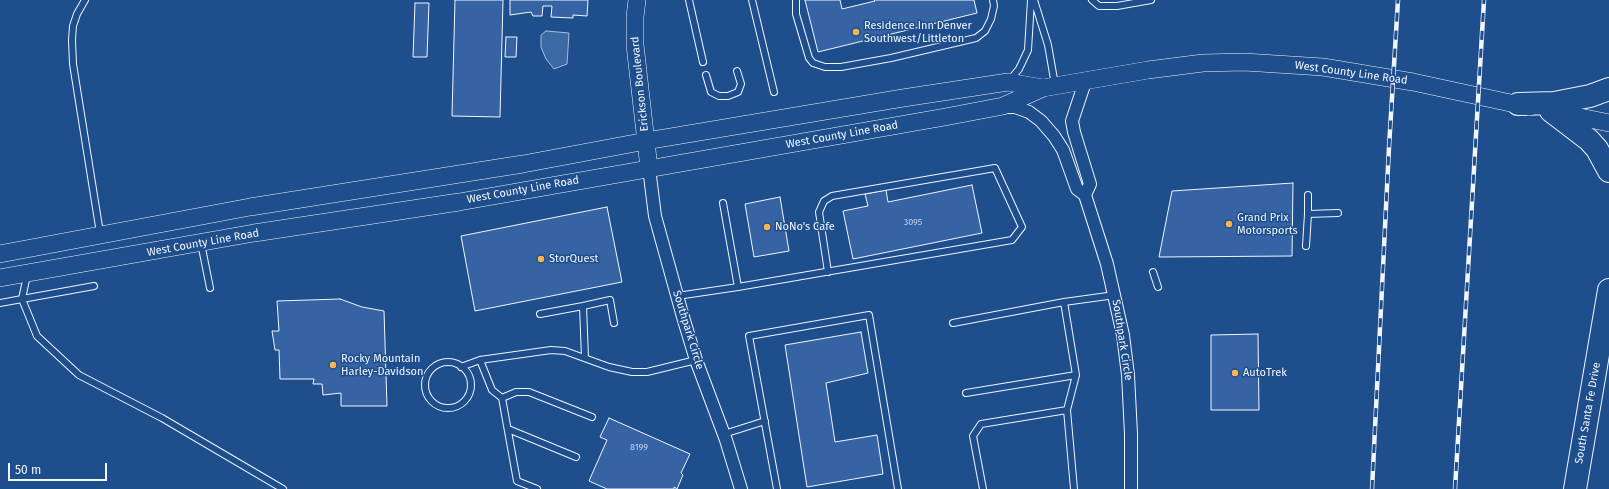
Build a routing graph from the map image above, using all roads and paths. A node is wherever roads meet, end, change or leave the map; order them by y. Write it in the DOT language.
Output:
graph roads {
  1 [pos="85,0"];
  2 [pos="637,0"];
  3 [pos="689,0"];
  4 [pos="752,0"];
  5 [pos="796,0"];
  6 [pos="993,0"];
  7 [pos="1031,0"];
  8 [pos="1034,0"];
  9 [pos="1092,0"];
  10 [pos="1151,0"];
  11 [pos="703,62"];
  12 [pos="737,71"];
  13 [pos="706,75"];
  14 [pos="1008,82"];
  15 [pos="1084,82"];
  16 [pos="1049,87"];
  17 [pos="1609,89"];
  18 [pos="774,92"];
  19 [pos="1518,104"];
  20 [pos="1003,106"];
  21 [pos="1551,111"];
  22 [pos="1609,124"];
  23 [pos="646,141"];
  24 [pos="649,168"];
  25 [pos="1609,171"];
  26 [pos="1085,195"];
  27 [pos="1308,195"];
  28 [pos="723,203"];
  29 [pos="1338,213"];
  30 [pos="1308,214"];
  31 [pos="100,235"];
  32 [pos="201,243"];
  33 [pos="1306,246"];
  34 [pos="0,254"];
  35 [pos="828,272"];
  36 [pos="1153,272"];
  37 [pos="27,274"];
  38 [pos="0,278"];
  39 [pos="94,286"];
  40 [pos="738,287"];
  41 [pos="1158,287"];
  42 [pos="210,288"];
  43 [pos="1609,290"];
  44 [pos="1115,295"];
  45 [pos="677,296"];
  46 [pos="22,299"];
  47 [pos="1064,302"];
  48 [pos="0,303"];
  49 [pos="584,306"];
  50 [pos="540,314"];
  51 [pos="614,323"];
  52 [pos="953,323"];
  53 [pos="585,358"];
  54 [pos="480,360"];
  55 [pos="696,360"];
  56 [pos="461,367"];
  57 [pos="1076,375"];
  58 [pos="966,393"];
  59 [pos="502,398"];
  60 [pos="1067,410"];
  61 [pos="592,417"];
  62 [pos="765,422"];
  63 [pos="508,429"];
  64 [pos="724,434"];
  65 [pos="576,457"];
  66 [pos="282,489"];
  67 [pos="537,489"];
  68 [pos="741,489"];
  69 [pos="777,489"];
  70 [pos="898,489"];
  71 [pos="983,489"];
  72 [pos="1074,489"];
  73 [pos="1131,489"];
  74 [pos="1575,489"];
  1 -- 31 [label="lane"];
  2 -- 23 [label="main road, Erickson Boulevard"];
  3 -- 11 [label="lane"];
  4 -- 18 [label="lane"];
  5 -- 6 [label="lane"];
  7 -- 14 [label="lane"];
  8 -- 16 [label="lane"];
  9 -- 10 [label="lane"];
  12 -- 13 [label="lane"];
  14 -- 16 [label="main road, West County Line Road"];
  14 -- 23 [label="main road, West County Line Road"];
  15 -- 16 [label="main road, West County Line Road"];
  15 -- 19 [label="main road, West County Line Road"];
  15 -- 26 [label="street, Southpark Circle"];
  16 -- 20 [label="main road, West County Line Road"];
  17 -- 19 [label="highway"];
  19 -- 21 [label="main road, West County Line Road"];
  20 -- 24 [label="main road, West County Line Road"];
  20 -- 26 [label="street, Southpark Circle"];
  21 -- 22 [label="main road, West County Line Road"];
  21 -- 25 [label="highway"];
  23 -- 24 [label="main road, Erickson Boulevard"];
  23 -- 31 [label="main road, West County Line Road"];
  24 -- 32 [label="main road, West County Line Road"];
  24 -- 45 [label="street, Southpark Circle"];
  26 -- 44 [label="street, Southpark Circle"];
  27 -- 30 [label="lane"];
  28 -- 40 [label="lane"];
  29 -- 30 [label="lane"];
  30 -- 33 [label="lane"];
  31 -- 34 [label="main road, West County Line Road"];
  32 -- 37 [label="main road, West County Line Road"];
  32 -- 42 [label="lane"];
  35 -- 35 [label="lane"];
  35 -- 40 [label="lane"];
  36 -- 41 [label="lane"];
  37 -- 38 [label="main road, West County Line Road"];
  37 -- 46 [label="lane"];
  39 -- 46 [label="lane"];
  40 -- 45 [label="lane"];
  43 -- 74 [label="highway, South Santa Fe Drive"];
  44 -- 47 [label="lane"];
  44 -- 73 [label="street, Southpark Circle"];
  45 -- 55 [label="street, Southpark Circle"];
  46 -- 48 [label="lane"];
  46 -- 66 [label="lane"];
  47 -- 52 [label="lane"];
  47 -- 57 [label="lane"];
  49 -- 50 [label="lane"];
  49 -- 51 [label="lane"];
  49 -- 53 [label="lane"];
  53 -- 54 [label="lane"];
  53 -- 55 [label="lane"];
  54 -- 56 [label="lane"];
  54 -- 59 [label="lane"];
  55 -- 64 [label="street, Southpark Circle"];
  56 -- 56 [label="lane"];
  57 -- 58 [label="lane"];
  57 -- 60 [label="lane"];
  59 -- 61 [label="lane"];
  59 -- 63 [label="lane"];
  60 -- 71 [label="lane"];
  60 -- 72 [label="lane"];
  62 -- 64 [label="lane"];
  62 -- 69 [label="lane"];
  62 -- 70 [label="lane"];
  63 -- 65 [label="lane"];
  63 -- 67 [label="lane"];
  64 -- 68 [label="street, Southpark Circle"];
}
